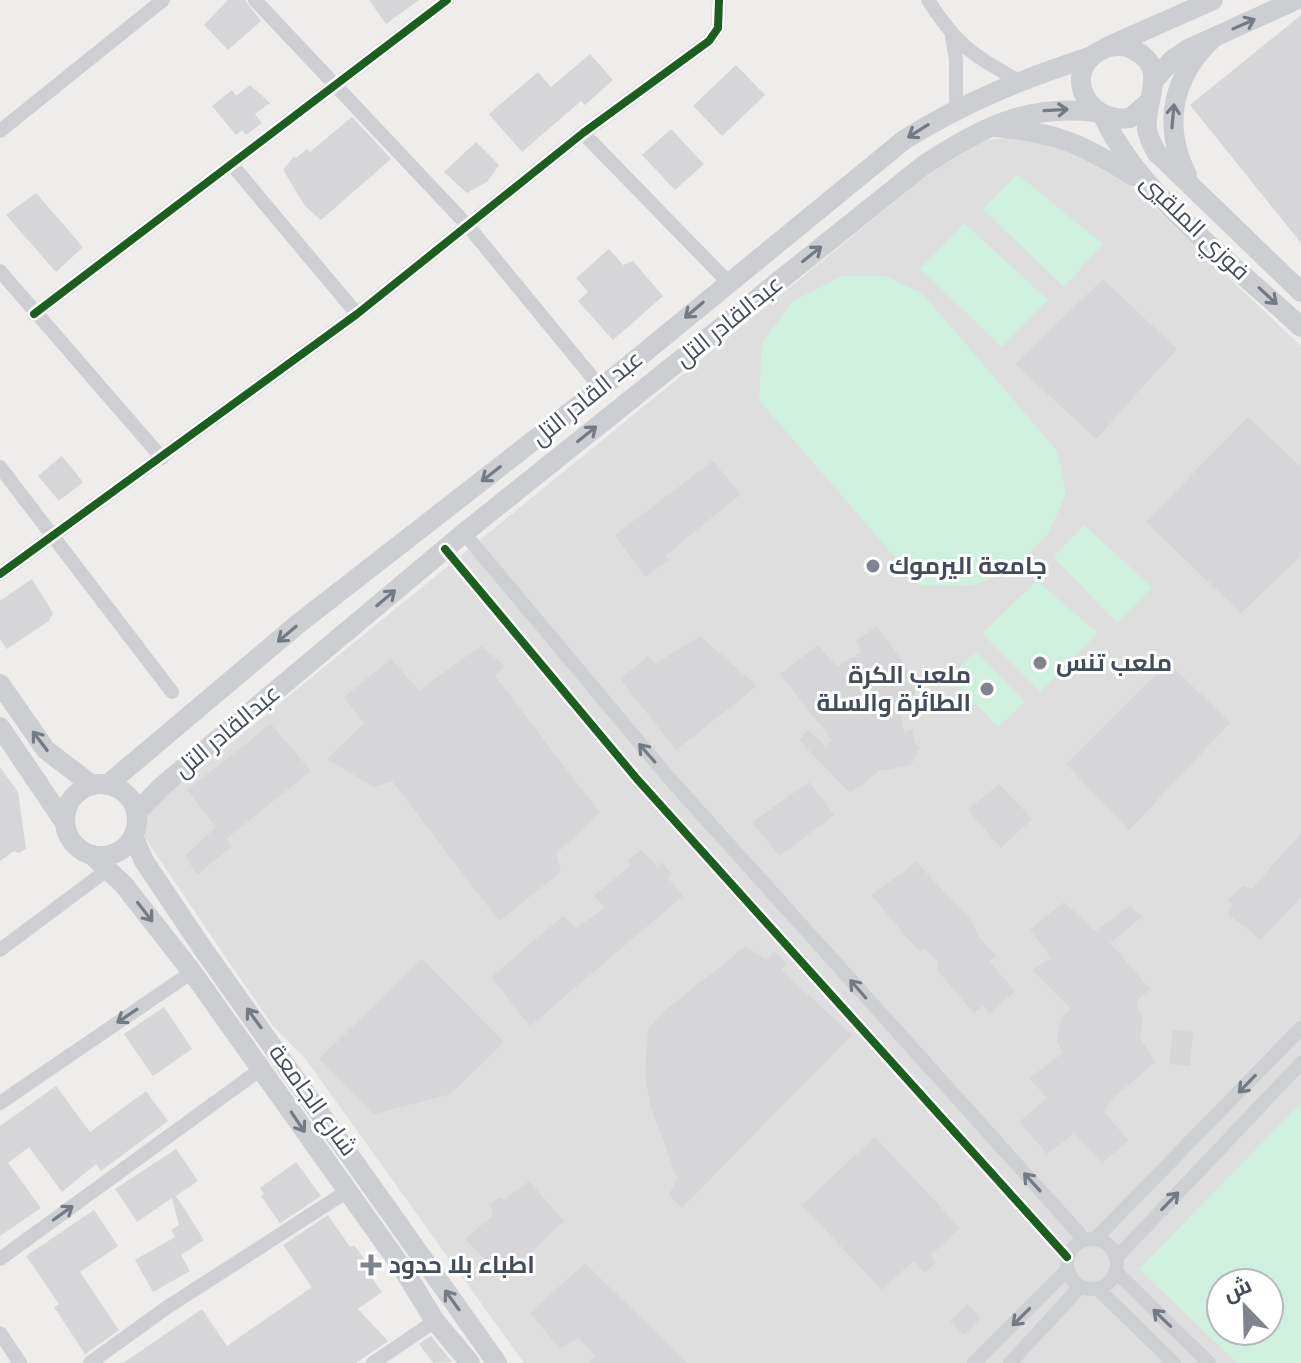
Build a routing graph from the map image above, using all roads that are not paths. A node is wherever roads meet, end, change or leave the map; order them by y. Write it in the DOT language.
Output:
graph roads {
  1 [pos="163,0"];
  2 [pos="255,0"];
  3 [pos="447,0"];
  4 [pos="719,0"];
  5 [pos="928,0"];
  6 [pos="1213,0"];
  7 [pos="1296,0"];
  8 [pos="952,37"];
  9 [pos="1213,38"];
  10 [pos="1098,52"];
  11 [pos="1155,79"];
  12 [pos="1017,80"];
  13 [pos="336,86"];
  14 [pos="1150,101"];
  15 [pos="956,107"];
  16 [pos="1099,114"];
  17 [pos="988,126"];
  18 [pos="0,131"];
  19 [pos="583,133"];
  20 [pos="233,166"];
  21 [pos="1149,186"];
  22 [pos="1194,190"];
  23 [pos="468,226"];
  24 [pos="0,271"];
  25 [pos="728,282"];
  26 [pos="1301,292"];
  27 [pos="34,314"];
  28 [pos="357,314"];
  29 [pos="1301,327"];
  30 [pos="601,388"];
  31 [pos="162,458"];
  32 [pos="0,467"];
  33 [pos="464,533"];
  34 [pos="52,538"];
  35 [pos="445,549"];
  36 [pos="0,574"];
  37 [pos="0,684"];
  38 [pos="172,692"];
  39 [pos="0,727"];
  40 [pos="669,778"];
  41 [pos="100,785"];
  42 [pos="652,795"];
  43 [pos="136,813"];
  44 [pos="65,823"];
  45 [pos="133,836"];
  46 [pos="92,855"];
  47 [pos="107,870"];
  48 [pos="0,950"];
  49 [pos="192,972"];
  50 [pos="1301,1028"];
  51 [pos="1282,1048"];
  52 [pos="1300,1064"];
  53 [pos="261,1069"];
  54 [pos="0,1103"];
  55 [pos="346,1192"];
  56 [pos="1090,1239"];
  57 [pos="0,1259"];
  58 [pos="1067,1264"];
  59 [pos="1116,1265"];
  60 [pos="1080,1287"];
  61 [pos="1098,1289"];
  62 [pos="435,1321"];
  63 [pos="0,1333"];
  64 [pos="20,1363"];
  65 [pos="90,1363"];
  66 [pos="373,1363"];
  67 [pos="470,1363"];
  68 [pos="497,1363"];
  69 [pos="974,1363"];
  70 [pos="1010,1363"];
  71 [pos="1174,1363"];
  72 [pos="1209,1363"];
  1 -- 18 [label="street"];
  2 -- 13 [label="street"];
  3 -- 13 [label="street"];
  4 -- 19 [label="street"];
  5 -- 8 [label="street"];
  6 -- 10 [label="main road, عبد القادر التل"];
  9 -- 7 [label="main road, one-way"];
  8 -- 12 [label="street"];
  8 -- 15 [label="street"];
  9 -- 11 [label="main road"];
  22 -- 9 [label="main road, one-way"];
  10 -- 11 [label="main road"];
  10 -- 12 [label="main road, عبد القادر التل"];
  10 -- 16 [label="main road"];
  11 -- 14 [label="main road"];
  12 -- 15 [label="main road, عبد القادر التل"];
  13 -- 20 [label="street"];
  13 -- 23 [label="street"];
  14 -- 16 [label="main road"];
  14 -- 22 [label="main road"];
  15 -- 25 [label="main road, عبد القادر التل, one-way"];
  17 -- 16 [label="main road, عبدالقادر التل, one-way"];
  16 -- 21 [label="main road, فوزي الملقيي"];
  17 -- 21 [label="main road"];
  33 -- 17 [label="main road, عبدالقادر التل, one-way"];
  19 -- 23 [label="street"];
  19 -- 25 [label="street"];
  20 -- 27 [label="street"];
  20 -- 28 [label="street"];
  21 -- 29 [label="main road, فوزي الملقيي, one-way"];
  22 -- 26 [label="main road"];
  23 -- 28 [label="street"];
  23 -- 30 [label="street"];
  24 -- 27 [label="street"];
  25 -- 30 [label="main road, عبد القادر التل, one-way"];
  27 -- 31 [label="street"];
  28 -- 31 [label="street"];
  30 -- 41 [label="main road, عبد القادر التل, one-way"];
  31 -- 34 [label="street"];
  32 -- 34 [label="street"];
  33 -- 35 [label="main road, عبدالقادر التل"];
  40 -- 33 [label="street, one-way"];
  34 -- 36 [label="street"];
  34 -- 38 [label="street"];
  35 -- 42 [label="street"];
  43 -- 35 [label="main road, عبدالقادر التل, one-way"];
  41 -- 37 [label="main road, one-way"];
  39 -- 44 [label="main road"];
  40 -- 42 [label="street"];
  56 -- 40 [label="street, one-way"];
  41 -- 43 [label="main road"];
  41 -- 44 [label="main road"];
  42 -- 58 [label="street"];
  43 -- 45 [label="main road"];
  44 -- 46 [label="main road"];
  45 -- 46 [label="main road"];
  68 -- 45 [label="main road, شارع الجامعة, one-way"];
  46 -- 47 [label="main road, شارع الجامعة"];
  47 -- 48 [label="street"];
  47 -- 49 [label="main road, شارع الجامعة, one-way"];
  49 -- 53 [label="main road, شارع الجامعة"];
  49 -- 54 [label="street, one-way"];
  50 -- 51 [label="street"];
  51 -- 52 [label="street"];
  51 -- 56 [label="street, one-way"];
  59 -- 52 [label="street, one-way"];
  53 -- 55 [label="main road, شارع الجامعة, one-way"];
  57 -- 53 [label="street, one-way"];
  55 -- 62 [label="main road, شارع الجامعة"];
  55 -- 65 [label="street"];
  56 -- 58 [label="street"];
  56 -- 59 [label="street"];
  58 -- 60 [label="street"];
  58 -- 69 [label="street, one-way"];
  59 -- 61 [label="street"];
  72 -- 59 [label="street, one-way"];
  60 -- 61 [label="street"];
  60 -- 70 [label="street"];
  61 -- 71 [label="street"];
  62 -- 66 [label="street"];
  62 -- 67 [label="main road, شارع الجامعة"];
  63 -- 64 [label="street"];
}
